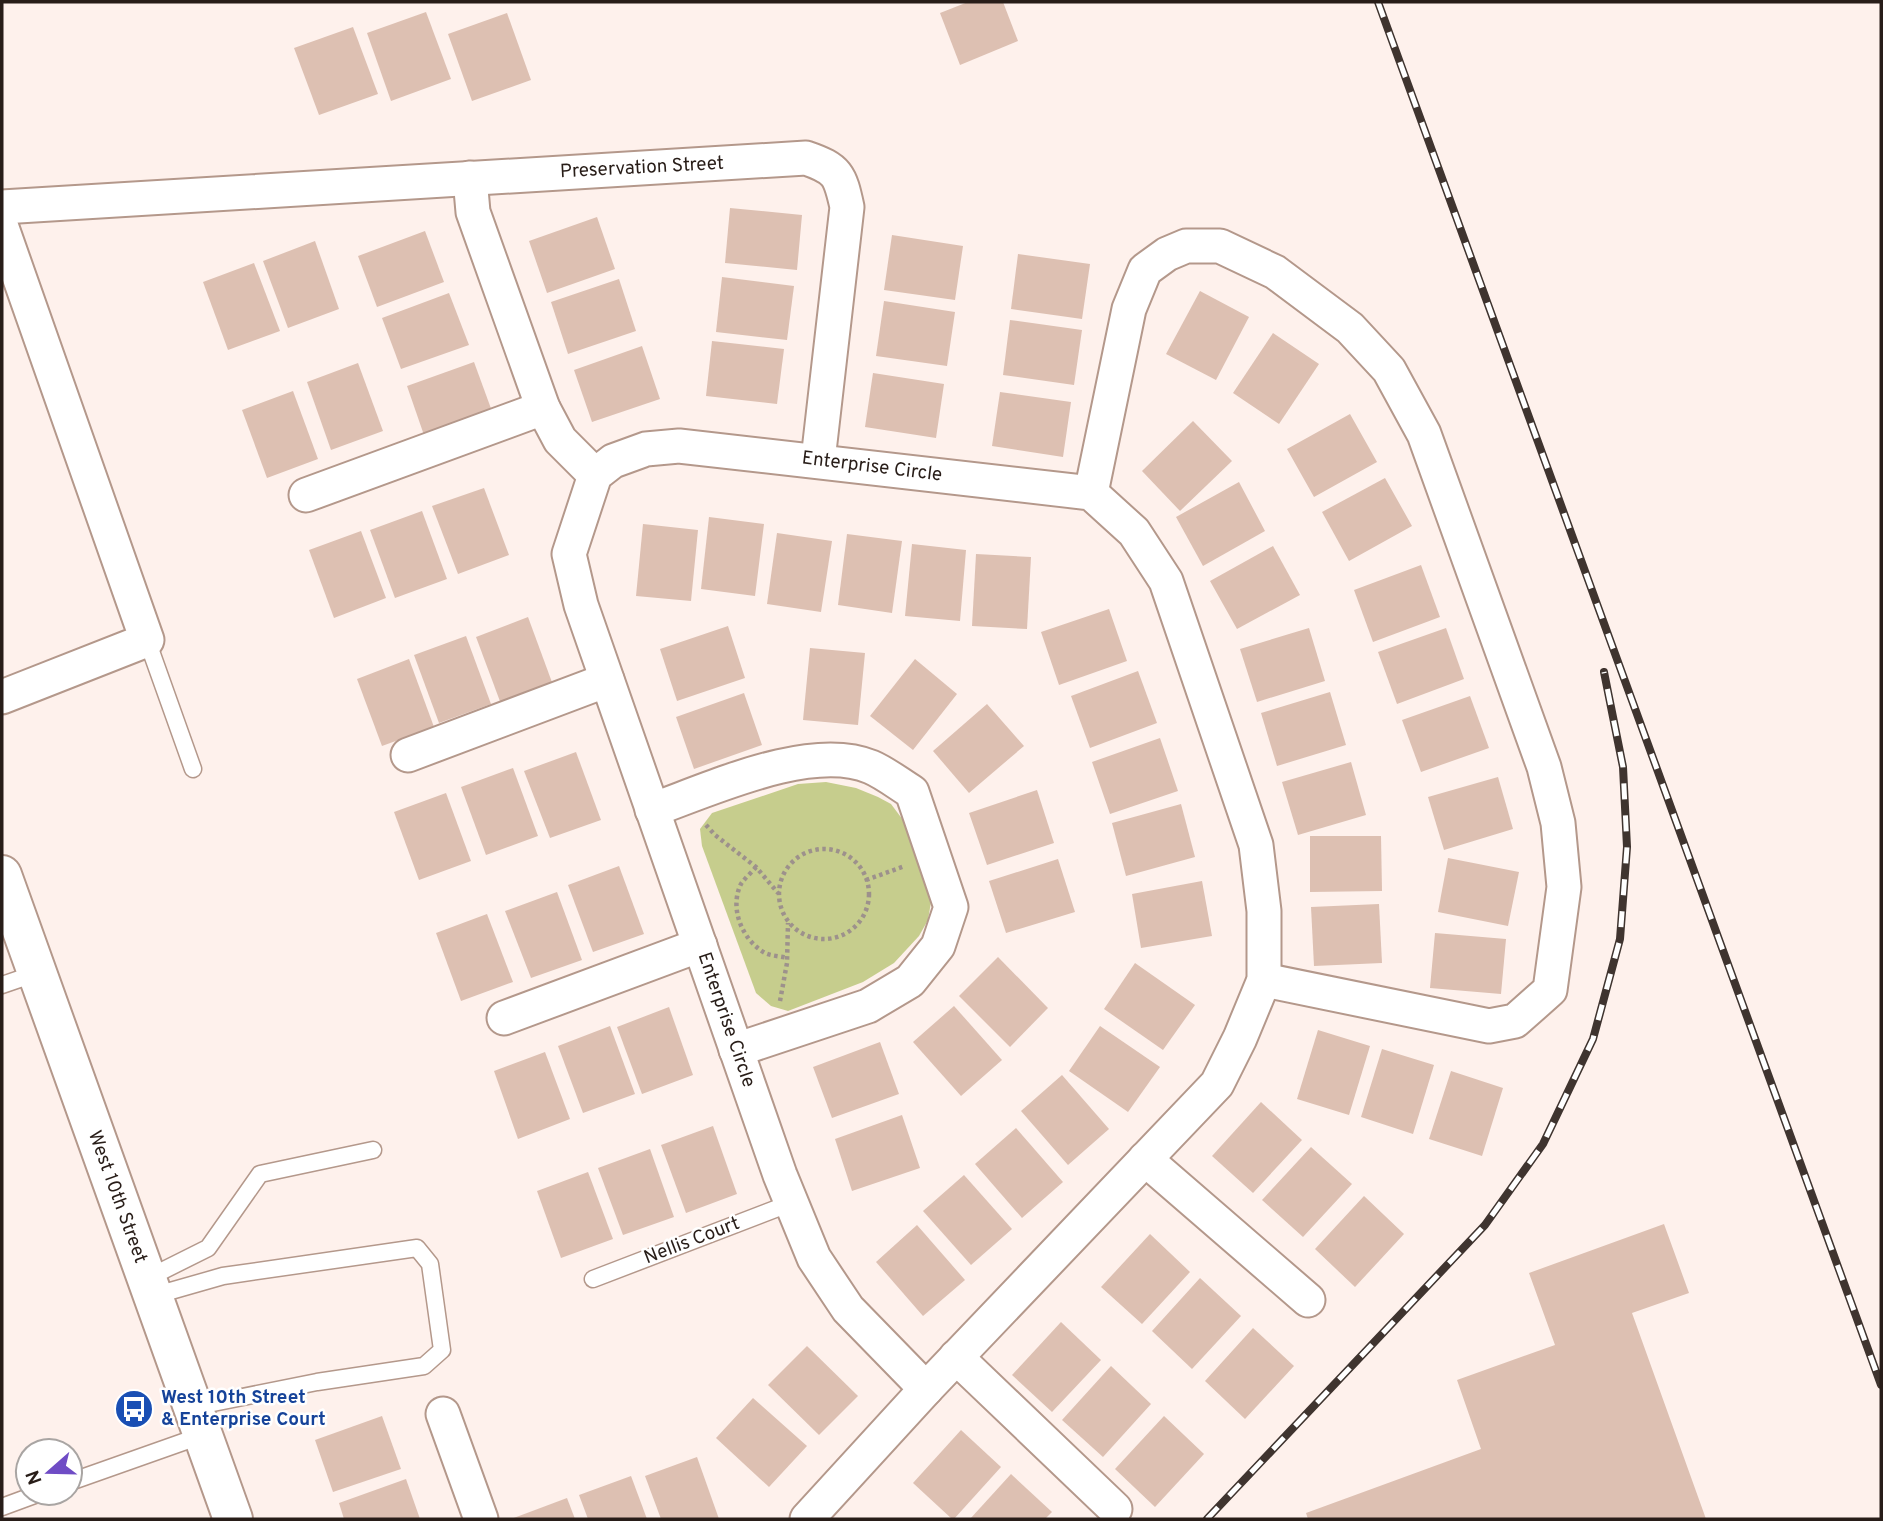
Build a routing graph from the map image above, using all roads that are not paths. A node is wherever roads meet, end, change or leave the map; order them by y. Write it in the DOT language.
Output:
graph roads {
  1 [pos="470,178"];
  2 [pos="2,207"];
  3 [pos="2,228"];
  4 [pos="542,408"];
  5 [pos="818,460"];
  6 [pos="595,475"];
  7 [pos="1091,493"];
  8 [pos="306,495"];
  9 [pos="147,640"];
  10 [pos="607,680"];
  11 [pos="2,697"];
  12 [pos="408,755"];
  13 [pos="193,769"];
  14 [pos="652,810"];
  15 [pos="2,875"];
  16 [pos="700,945"];
  17 [pos="19,979"];
  18 [pos="1264,980"];
  19 [pos="504,1018"];
  20 [pos="736,1050"];
  21 [pos="373,1150"];
  22 [pos="1145,1159"];
  23 [pos="791,1203"];
  24 [pos="593,1279"];
  25 [pos="149,1287"];
  26 [pos="1308,1300"];
  27 [pos="956,1357"];
  28 [pos="926,1389"];
  29 [pos="443,1415"];
  30 [pos="198,1421"];
  31 [pos="84,1475"];
  32 [pos="1115,1509"];
  33 [pos="233,1519"];
  34 [pos="481,1519"];
  35 [pos="807,1519"];
  1 -- 2 [label="street, Preservation Street"];
  1 -- 4 [label="street"];
  1 -- 5 [label="street, Preservation Street"];
  3 -- 9 [label="street"];
  4 -- 6 [label="street"];
  4 -- 8 [label="street"];
  5 -- 6 [label="street, Enterprise Circle"];
  5 -- 7 [label="street, Enterprise Circle"];
  6 -- 10 [label="street, Enterprise Circle"];
  7 -- 18 [label="street"];
  7 -- 18 [label="street"];
  9 -- 11 [label="street"];
  9 -- 13 [label="lane"];
  10 -- 12 [label="street"];
  10 -- 14 [label="street, Enterprise Circle"];
  14 -- 16 [label="street, Enterprise Circle"];
  14 -- 20 [label="street"];
  15 -- 17 [label="main road, West 10th Street"];
  16 -- 19 [label="street"];
  16 -- 20 [label="street, Enterprise Circle"];
  17 -- 25 [label="main road, West 10th Street"];
  18 -- 22 [label="street"];
  20 -- 23 [label="street, Enterprise Circle"];
  21 -- 25 [label="lane"];
  22 -- 26 [label="street"];
  22 -- 27 [label="street"];
  23 -- 24 [label="lane, Nellis Court"];
  23 -- 28 [label="street, Enterprise Circle"];
  25 -- 30 [label="main road, West 10th Street"];
  25 -- 30 [label="lane"];
  27 -- 28 [label="street"];
  27 -- 32 [label="street"];
  28 -- 35 [label="street"];
  29 -- 34 [label="street"];
  30 -- 31 [label="lane"];
  30 -- 33 [label="main road, West 10th Street"];
}
